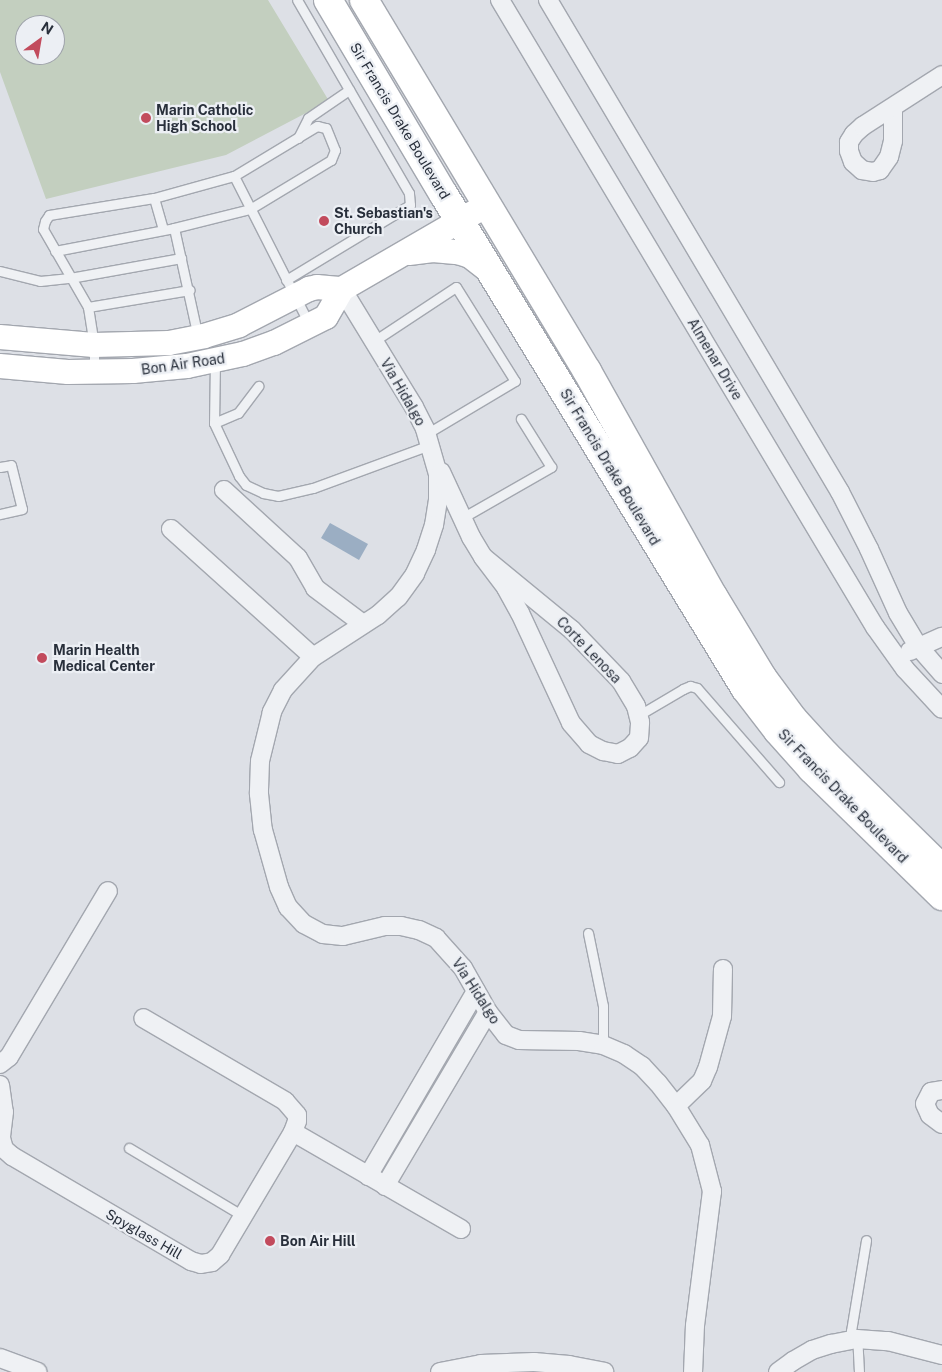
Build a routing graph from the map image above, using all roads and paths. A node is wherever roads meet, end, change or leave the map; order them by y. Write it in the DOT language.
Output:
graph roads {
  1 [pos="297,0"];
  2 [pos="328,0"];
  3 [pos="364,0"];
  4 [pos="500,0"];
  5 [pos="548,0"];
  6 [pos="942,75"];
  7 [pos="349,90"];
  8 [pos="893,108"];
  9 [pos="298,139"];
  10 [pos="234,176"];
  11 [pos="154,198"];
  12 [pos="487,205"];
  13 [pos="250,209"];
  14 [pos="460,221"];
  15 [pos="174,228"];
  16 [pos="163,230"];
  17 [pos="55,251"];
  18 [pos="402,254"];
  19 [pos="181,258"];
  20 [pos="0,271"];
  21 [pos="492,274"];
  22 [pos="70,278"];
  23 [pos="290,289"];
  24 [pos="342,289"];
  25 [pos="190,290"];
  26 [pos="88,307"];
  27 [pos="310,326"];
  28 [pos="0,337"];
  29 [pos="198,337"];
  30 [pos="374,341"];
  31 [pos="94,345"];
  32 [pos="215,361"];
  33 [pos="0,366"];
  34 [pos="94,372"];
  35 [pos="258,386"];
  36 [pos="521,419"];
  37 [pos="214,423"];
  38 [pos="430,444"];
  39 [pos="0,467"];
  40 [pos="224,490"];
  41 [pos="0,514"];
  42 [pos="462,518"];
  43 [pos="171,529"];
  44 [pos="483,556"];
  45 [pos="363,624"];
  46 [pos="942,637"];
  47 [pos="918,646"];
  48 [pos="313,658"];
  49 [pos="897,658"];
  50 [pos="942,674"];
  51 [pos="942,709"];
  52 [pos="639,715"];
  53 [pos="779,782"];
  54 [pos="942,869"];
  55 [pos="108,891"];
  56 [pos="942,896"];
  57 [pos="588,933"];
  58 [pos="723,969"];
  59 [pos="476,991"];
  60 [pos="488,1012"];
  61 [pos="143,1018"];
  62 [pos="603,1045"];
  63 [pos="0,1064"];
  64 [pos="0,1085"];
  65 [pos="942,1090"];
  66 [pos="676,1106"];
  67 [pos="942,1124"];
  68 [pos="293,1132"];
  69 [pos="129,1148"];
  70 [pos="368,1176"];
  71 [pos="385,1186"];
  72 [pos="243,1216"];
  73 [pos="461,1230"];
  74 [pos="866,1240"];
  75 [pos="857,1339"];
  76 [pos="942,1354"];
  77 [pos="0,1358"];
  78 [pos="38,1372"];
  79 [pos="440,1372"];
  80 [pos="604,1372"];
  81 [pos="694,1372"];
  82 [pos="778,1372"];
  83 [pos="859,1372"];
  1 -- 7 [label="lane"];
  2 -- 14 [label="main road, Sir Francis Drake Boulevard"];
  3 -- 12 [label="main road, Sir Francis Drake Boulevard"];
  4 -- 49 [label="street, Almenar Drive"];
  5 -- 47 [label="street"];
  6 -- 8 [label="street"];
  7 -- 9 [label="lane"];
  7 -- 23 [label="lane"];
  9 -- 10 [label="lane"];
  9 -- 13 [label="lane"];
  10 -- 11 [label="lane"];
  10 -- 13 [label="lane"];
  11 -- 16 [label="lane"];
  11 -- 17 [label="lane"];
  12 -- 14 [label="main road, Bon Air Road"];
  12 -- 54 [label="main road, Sir Francis Drake Boulevard"];
  13 -- 15 [label="lane"];
  13 -- 23 [label="lane"];
  14 -- 18 [label="main road, Bon Air Road"];
  14 -- 21 [label="main road, Sir Francis Drake Boulevard"];
  15 -- 16 [label="lane"];
  15 -- 19 [label="lane"];
  16 -- 17 [label="lane"];
  17 -- 22 [label="lane"];
  18 -- 21 [label="main road"];
  18 -- 24 [label="main road, Bon Air Road"];
  19 -- 22 [label="lane"];
  19 -- 25 [label="lane"];
  20 -- 22 [label="lane"];
  21 -- 56 [label="main road, Sir Francis Drake Boulevard"];
  22 -- 26 [label="lane"];
  23 -- 24 [label="main road, Bon Air Road"];
  23 -- 27 [label="lane"];
  23 -- 29 [label="main road, Bon Air Road"];
  24 -- 27 [label="main road, Bon Air Road"];
  24 -- 30 [label="street, Via Hidalgo"];
  25 -- 26 [label="lane"];
  25 -- 29 [label="lane"];
  26 -- 31 [label="lane"];
  27 -- 32 [label="main road, Bon Air Road"];
  28 -- 31 [label="main road, Bon Air Road"];
  29 -- 31 [label="main road, Bon Air Road"];
  30 -- 38 [label="street, Via Hidalgo"];
  30 -- 38 [label="lane"];
  31 -- 34 [label="lane"];
  32 -- 34 [label="main road, Bon Air Road"];
  32 -- 37 [label="lane"];
  33 -- 34 [label="main road, Bon Air Road"];
  35 -- 37 [label="lane"];
  36 -- 42 [label="lane"];
  37 -- 38 [label="lane"];
  38 -- 42 [label="street, Corte Lenosa"];
  38 -- 45 [label="street, Via Hidalgo"];
  39 -- 41 [label="lane"];
  40 -- 45 [label="street"];
  42 -- 44 [label="street, Corte Lenosa"];
  43 -- 48 [label="street"];
  44 -- 52 [label="street, Corte Lenosa"];
  44 -- 52 [label="street, Corte Lenosa"];
  45 -- 48 [label="street, Via Hidalgo"];
  46 -- 47 [label="street"];
  47 -- 49 [label="street"];
  47 -- 50 [label="street"];
  48 -- 59 [label="street, Via Hidalgo"];
  49 -- 51 [label="street, Almenar Drive"];
  52 -- 53 [label="lane"];
  55 -- 63 [label="street"];
  57 -- 62 [label="lane"];
  58 -- 66 [label="street"];
  59 -- 60 [label="street, Via Hidalgo"];
  59 -- 70 [label="street"];
  60 -- 62 [label="street, Via Hidalgo"];
  60 -- 71 [label="street"];
  61 -- 68 [label="street"];
  62 -- 66 [label="street, Via Hidalgo"];
  64 -- 72 [label="street, Spyglass Hill"];
  65 -- 67 [label="street"];
  66 -- 81 [label="street, Via Hidalgo"];
  68 -- 70 [label="street"];
  68 -- 72 [label="street, Spyglass Hill"];
  69 -- 72 [label="lane"];
  70 -- 71 [label="street"];
  71 -- 73 [label="street"];
  74 -- 75 [label="lane"];
  75 -- 76 [label="street"];
  75 -- 82 [label="street"];
  75 -- 83 [label="lane"];
  77 -- 78 [label="street"];
  79 -- 80 [label="street"];
}
